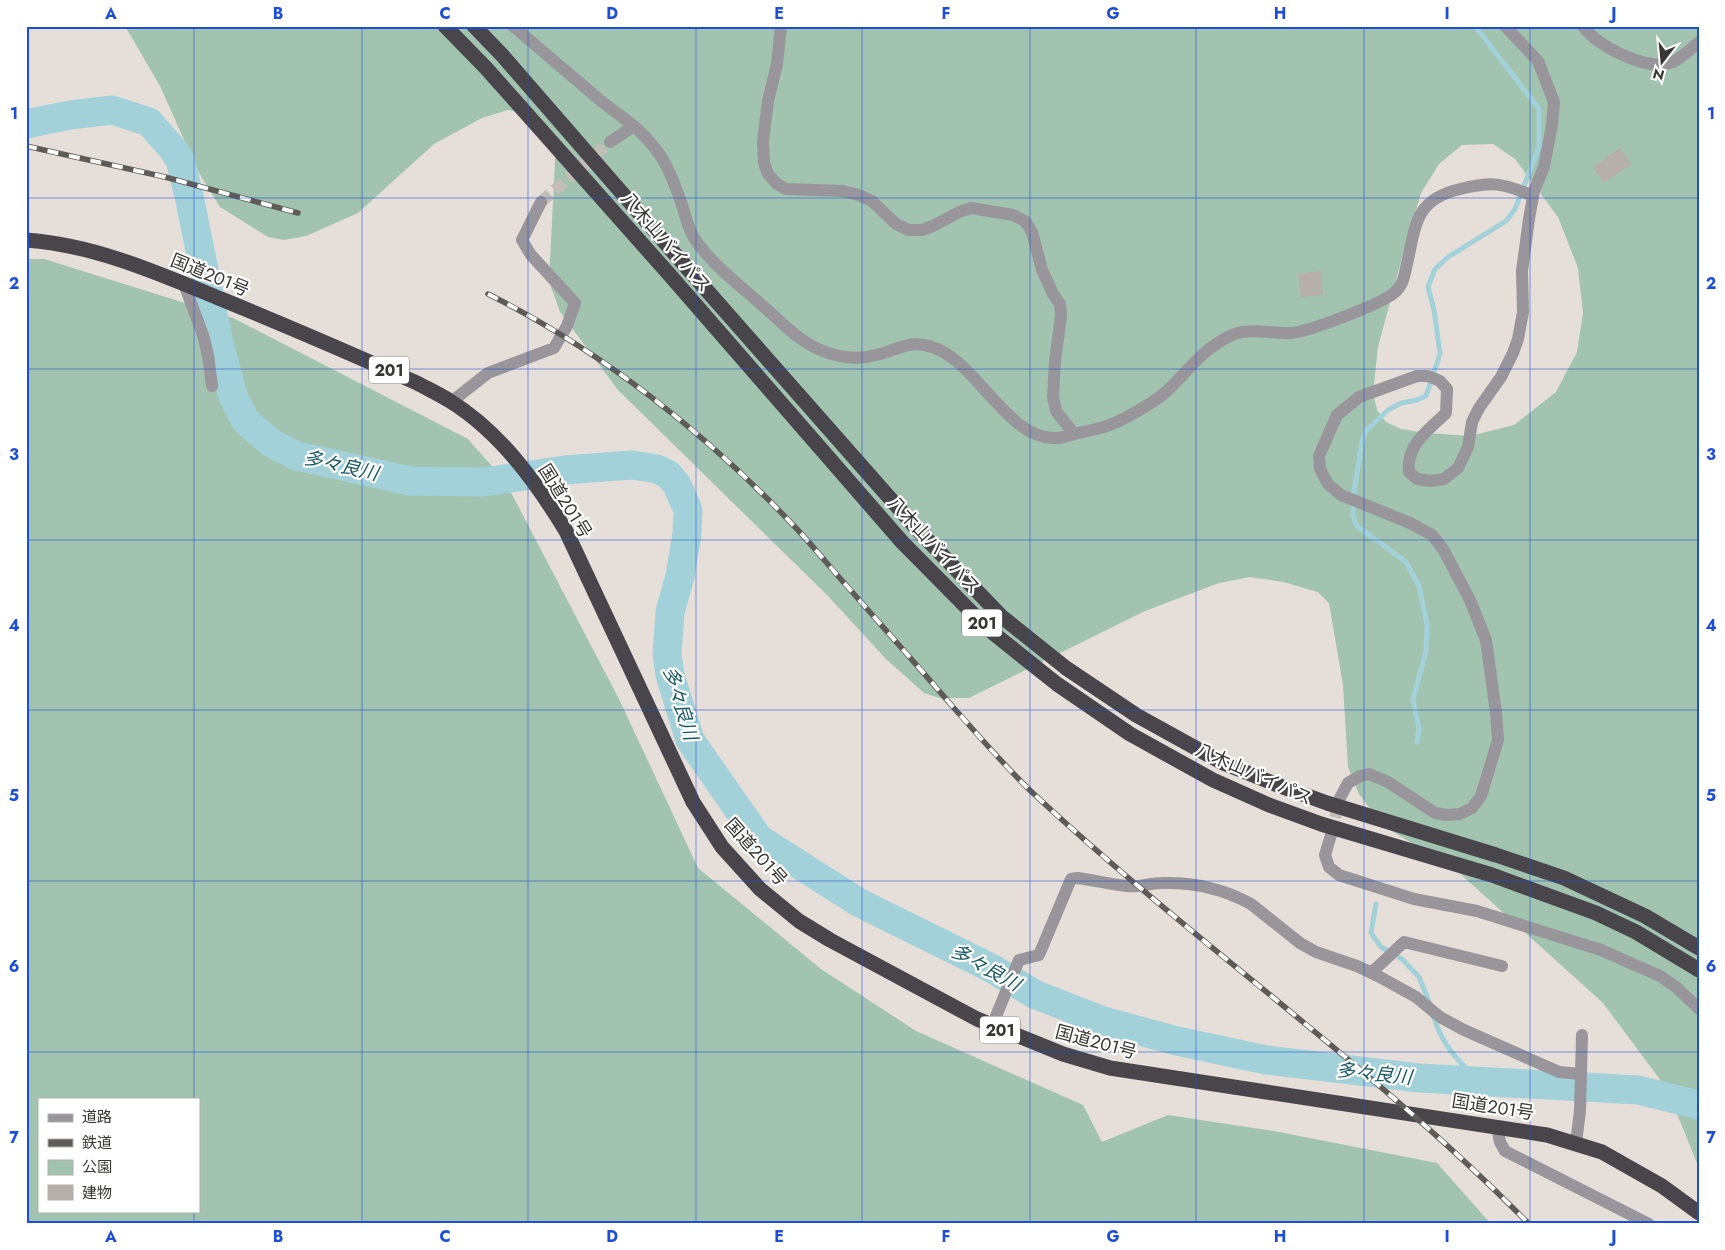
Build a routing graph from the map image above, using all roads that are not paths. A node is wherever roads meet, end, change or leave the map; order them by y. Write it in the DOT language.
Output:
graph roads {
  1 [pos="444,26"];
  2 [pos="474,26"];
  3 [pos="513,26"];
  4 [pos="781,26"];
  5 [pos="1505,26"];
  6 [pos="1583,26"];
  7 [pos="1699,42"];
  8 [pos="634,126"];
  9 [pos="610,142"];
  10 [pos="1533,196"];
  11 [pos="541,202"];
  12 [pos="26,240"];
  13 [pos="184,284"];
  14 [pos="212,386"];
  15 [pos="451,402"];
  16 [pos="1074,434"];
  17 [pos="1340,798"];
  18 [pos="1331,835"];
  19 [pos="1699,948"];
  20 [pos="1502,966"];
  21 [pos="1699,970"];
  22 [pos="1371,973"];
  23 [pos="1699,1009"];
  24 [pos="992,1026"];
  25 [pos="1582,1035"];
  26 [pos="1580,1074"];
  27 [pos="1497,1127"];
  28 [pos="1576,1143"];
  29 [pos="1699,1213"];
  30 [pos="1649,1224"];
  1 -- 21 [label="highway, 八木山バイパス / 201"];
  2 -- 19 [label="highway, 八木山バイパス / 201"];
  3 -- 8 [label="street"];
  4 -- 16 [label="street"];
  5 -- 10 [label="street"];
  6 -- 7 [label="street"];
  8 -- 9 [label="street"];
  8 -- 16 [label="street"];
  10 -- 16 [label="street"];
  10 -- 17 [label="street"];
  11 -- 15 [label="street"];
  12 -- 13 [label="highway, 国道201号 / 201"];
  13 -- 14 [label="street"];
  13 -- 15 [label="highway, 国道201号 / 201"];
  15 -- 24 [label="highway, 国道201号 / 201"];
  18 -- 23 [label="street"];
  20 -- 22 [label="street"];
  22 -- 24 [label="street"];
  22 -- 26 [label="street"];
  24 -- 27 [label="highway, 国道201号 / 201"];
  25 -- 26 [label="street"];
  26 -- 28 [label="street"];
  27 -- 28 [label="highway, 国道201号 / 201"];
  27 -- 30 [label="street"];
  28 -- 29 [label="highway, 国道201号 / 201"];
}
